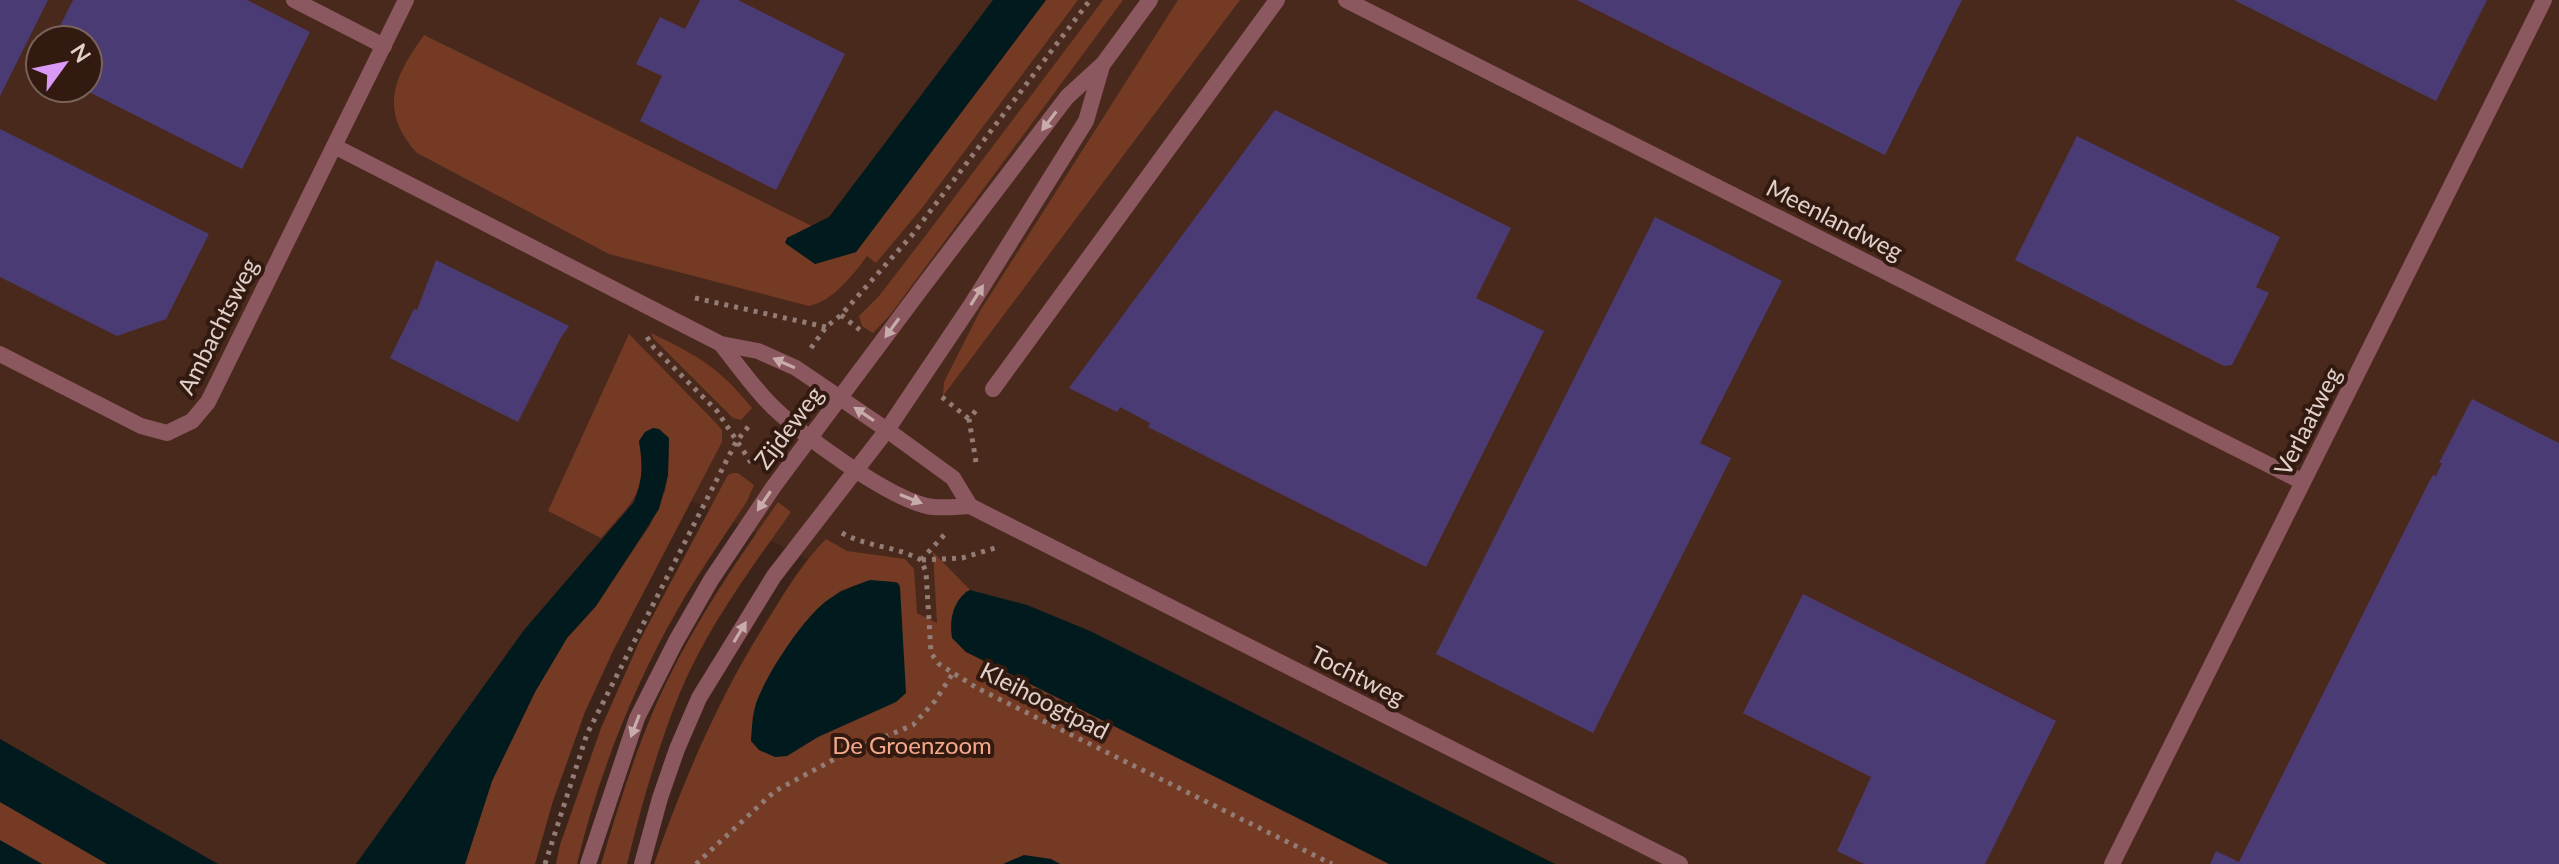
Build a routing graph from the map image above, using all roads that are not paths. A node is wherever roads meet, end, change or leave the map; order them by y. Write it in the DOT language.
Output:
graph roads {
  1 [pos="294,0"];
  2 [pos="406,0"];
  3 [pos="1150,0"];
  4 [pos="1277,0"];
  5 [pos="1346,0"];
  6 [pos="2544,0"];
  7 [pos="384,46"];
  8 [pos="1103,64"];
  9 [pos="334,146"];
  10 [pos="721,344"];
  11 [pos="0,354"];
  12 [pos="993,389"];
  13 [pos="840,398"];
  14 [pos="887,430"];
  15 [pos="810,438"];
  16 [pos="857,471"];
  17 [pos="2303,482"];
  18 [pos="970,506"];
  19 [pos="588,864"];
  20 [pos="642,864"];
  21 [pos="1680,864"];
  22 [pos="2112,864"];
  1 -- 7 [label="street"];
  2 -- 7 [label="street, Ambachtsweg"];
  3 -- 8 [label="street, Zijdeweg"];
  4 -- 12 [label="street"];
  5 -- 17 [label="street, Meenlandweg"];
  6 -- 17 [label="street, Verlaatweg"];
  7 -- 9 [label="street, Ambachtsweg"];
  8 -- 13 [label="street, Zijdeweg, one-way"];
  14 -- 8 [label="street, Zijdeweg, one-way"];
  9 -- 10 [label="street"];
  9 -- 11 [label="street, Ambachtsweg"];
  13 -- 10 [label="street, one-way"];
  10 -- 15 [label="street"];
  14 -- 13 [label="street, Tochtweg, one-way"];
  13 -- 15 [label="street, Zijdeweg"];
  14 -- 16 [label="street, Zijdeweg"];
  14 -- 18 [label="street, Tochtweg"];
  15 -- 16 [label="street, Tochtweg"];
  15 -- 19 [label="street, Zijdeweg, one-way"];
  16 -- 18 [label="street, Tochtweg, one-way"];
  20 -- 16 [label="street, Zijdeweg, one-way"];
  17 -- 22 [label="street, Verlaatweg"];
  18 -- 21 [label="street, Tochtweg"];
}
